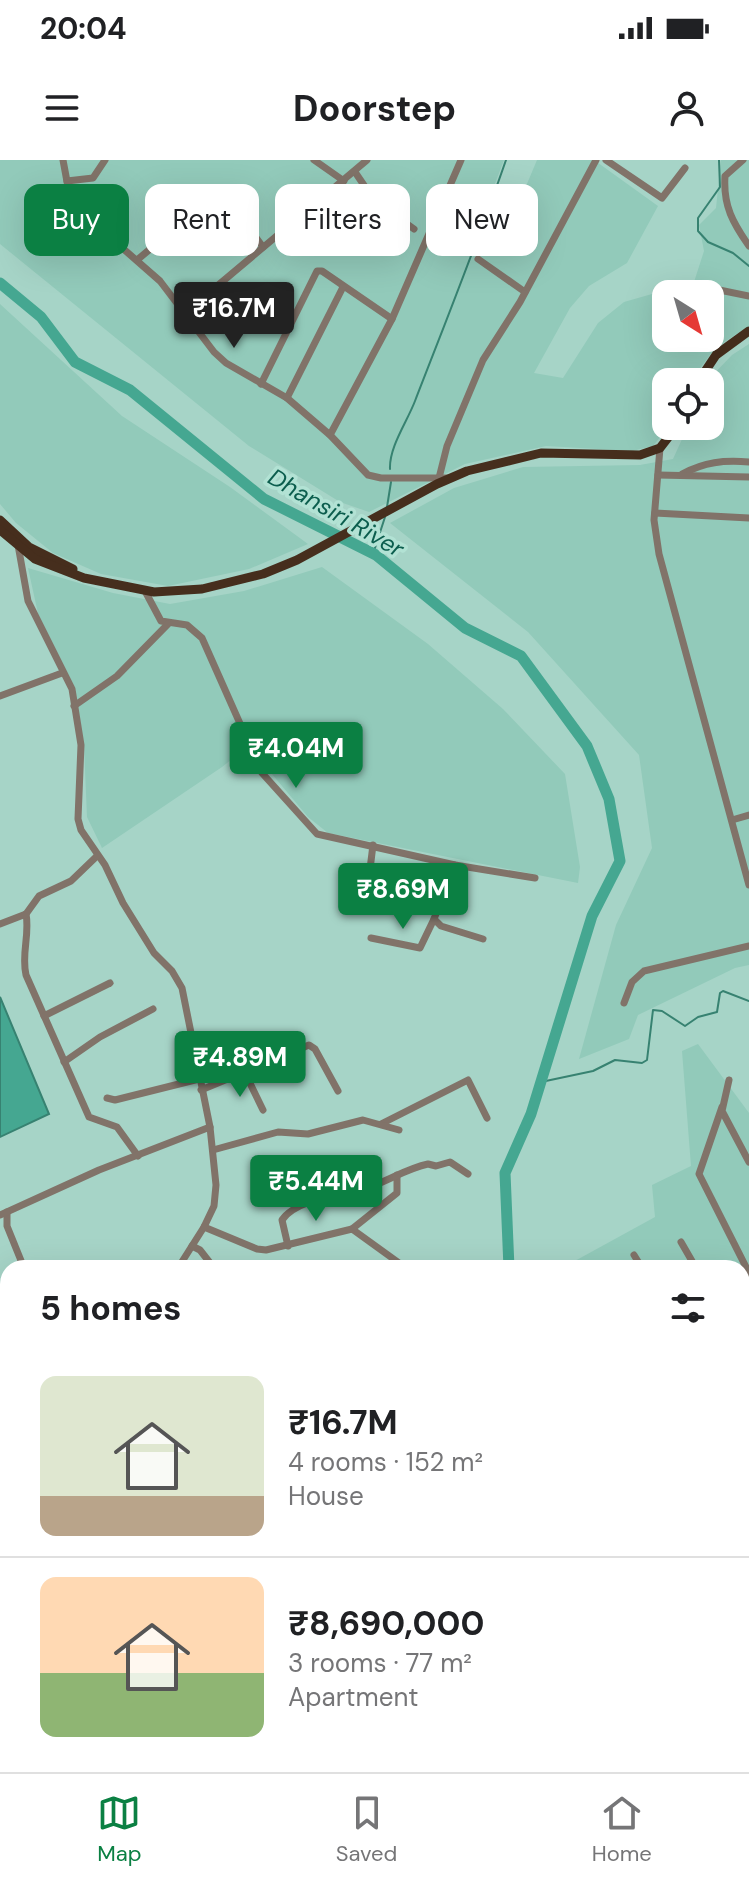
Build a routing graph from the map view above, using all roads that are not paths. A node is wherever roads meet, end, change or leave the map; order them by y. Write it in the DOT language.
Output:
graph roads {
  1 [pos="63,160"];
  2 [pos="105,160"];
  3 [pos="314,160"];
  4 [pos="367,160"];
  5 [pos="461,160"];
  6 [pos="596,160"];
  7 [pos="606,160"];
  8 [pos="743,160"];
  9 [pos="685,168"];
  10 [pos="355,172"];
  11 [pos="67,181"];
  12 [pos="344,181"];
  13 [pos="414,229"];
  14 [pos="748,241"];
  15 [pos="259,242"];
  16 [pos="263,247"];
  17 [pos="145,253"];
  18 [pos="478,259"];
  19 [pos="137,260"];
  20 [pos="343,287"];
  21 [pos="724,291"];
  22 [pos="525,292"];
  23 [pos="749,296"];
  24 [pos="185,313"];
  25 [pos="392,319"];
  26 [pos="749,331"];
  27 [pos="707,368"];
  28 [pos="261,384"];
  29 [pos="287,398"];
  30 [pos="330,435"];
  31 [pos="666,440"];
  32 [pos="660,448"];
  33 [pos="749,462"];
  34 [pos="658,475"];
  35 [pos="680,475"];
  36 [pos="749,477"];
  37 [pos="444,478"];
  38 [pos="655,513"];
  39 [pos="749,518"];
  40 [pos="0,520"];
  41 [pos="0,530"];
  42 [pos="18,544"];
  43 [pos="145,591"];
  44 [pos="168,624"];
  45 [pos="62,673"];
  46 [pos="0,696"];
  47 [pos="74,706"];
  48 [pos="749,815"];
  49 [pos="732,820"];
  50 [pos="373,845"];
  51 [pos="97,856"];
  52 [pos="455,865"];
  53 [pos="747,869"];
  54 [pos="535,878"];
  55 [pos="749,885"];
  56 [pos="356,908"];
  57 [pos="26,914"];
  58 [pos="434,919"];
  59 [pos="0,924"];
  60 [pos="371,938"];
  61 [pos="483,939"];
  62 [pos="749,946"];
  63 [pos="110,983"];
  64 [pos="624,1003"];
  65 [pos="153,1009"];
  66 [pos="44,1016"];
  67 [pos="64,1062"];
  68 [pos="245,1073"];
  69 [pos="199,1079"];
  70 [pos="729,1080"];
  71 [pos="201,1090"];
  72 [pos="338,1091"];
  73 [pos="107,1098"];
  74 [pos="722,1107"];
  75 [pos="263,1110"];
  76 [pos="487,1118"];
  77 [pos="381,1124"];
  78 [pos="210,1127"];
  79 [pos="399,1130"];
  80 [pos="213,1150"];
  81 [pos="138,1156"];
  82 [pos="749,1162"];
  83 [pos="468,1174"];
  84 [pos="397,1175"];
  85 [pos="4,1214"];
  86 [pos="204,1227"];
  87 [pos="352,1229"];
  88 [pos="681,1242"];
  89 [pos="192,1246"];
  90 [pos="288,1246"];
  91 [pos="634,1255"];
  92 [pos="21,1260"];
  93 [pos="183,1260"];
  94 [pos="208,1260"];
  95 [pos="395,1260"];
  96 [pos="637,1260"];
  97 [pos="691,1260"];
  98 [pos="742,1260"];
  1 -- 11 [label="street"];
  2 -- 11 [label="street"];
  3 -- 12 [label="street"];
  4 -- 10 [label="street"];
  5 -- 25 [label="street"];
  6 -- 22 [label="street"];
  7 -- 9 [label="street"];
  8 -- 14 [label="street"];
  10 -- 12 [label="street"];
  10 -- 13 [label="street"];
  11 -- 19 [label="street"];
  12 -- 16 [label="street"];
  15 -- 16 [label="street"];
  16 -- 24 [label="street"];
  17 -- 19 [label="street"];
  18 -- 22 [label="street"];
  19 -- 24 [label="street"];
  20 -- 25 [label="street"];
  20 -- 28 [label="street"];
  20 -- 29 [label="street"];
  21 -- 23 [label="street"];
  22 -- 37 [label="street"];
  24 -- 28 [label="street"];
  25 -- 30 [label="street"];
  26 -- 27 [label="main road"];
  28 -- 29 [label="street"];
  29 -- 30 [label="street"];
  30 -- 37 [label="street"];
  31 -- 32 [label="main road"];
  32 -- 34 [label="street"];
  32 -- 37 [label="main road"];
  33 -- 35 [label="street"];
  34 -- 35 [label="street"];
  34 -- 38 [label="street"];
  35 -- 36 [label="street"];
  37 -- 43 [label="main road"];
  38 -- 39 [label="street"];
  38 -- 49 [label="street"];
  40 -- 42 [label="main road"];
  41 -- 42 [label="main road"];
  42 -- 43 [label="main road"];
  42 -- 45 [label="street"];
  43 -- 44 [label="street"];
  44 -- 47 [label="street"];
  44 -- 50 [label="street"];
  45 -- 46 [label="street"];
  45 -- 47 [label="street"];
  47 -- 51 [label="street"];
  48 -- 49 [label="street"];
  49 -- 53 [label="street"];
  50 -- 52 [label="street"];
  50 -- 56 [label="street"];
  51 -- 57 [label="street"];
  51 -- 69 [label="street"];
  52 -- 54 [label="street"];
  52 -- 58 [label="street"];
  53 -- 55 [label="street"];
  57 -- 59 [label="street"];
  57 -- 66 [label="street"];
  58 -- 60 [label="street"];
  58 -- 61 [label="street"];
  62 -- 64 [label="street"];
  63 -- 66 [label="street"];
  65 -- 67 [label="street"];
  66 -- 67 [label="street"];
  67 -- 81 [label="street"];
  68 -- 71 [label="street"];
  68 -- 72 [label="street"];
  68 -- 75 [label="street"];
  69 -- 71 [label="street"];
  69 -- 73 [label="street"];
  70 -- 74 [label="street"];
  71 -- 78 [label="street"];
  74 -- 82 [label="street"];
  74 -- 98 [label="street"];
  76 -- 77 [label="street"];
  77 -- 79 [label="street"];
  77 -- 80 [label="street"];
  78 -- 80 [label="street"];
  78 -- 81 [label="street"];
  80 -- 86 [label="street"];
  81 -- 85 [label="street"];
  83 -- 84 [label="street"];
  84 -- 87 [label="street"];
  84 -- 90 [label="street"];
  85 -- 92 [label="street"];
  86 -- 89 [label="street"];
  86 -- 90 [label="street"];
  87 -- 90 [label="street"];
  87 -- 95 [label="street"];
  88 -- 97 [label="street"];
  89 -- 93 [label="street"];
  89 -- 94 [label="street"];
  91 -- 96 [label="street"];
}
